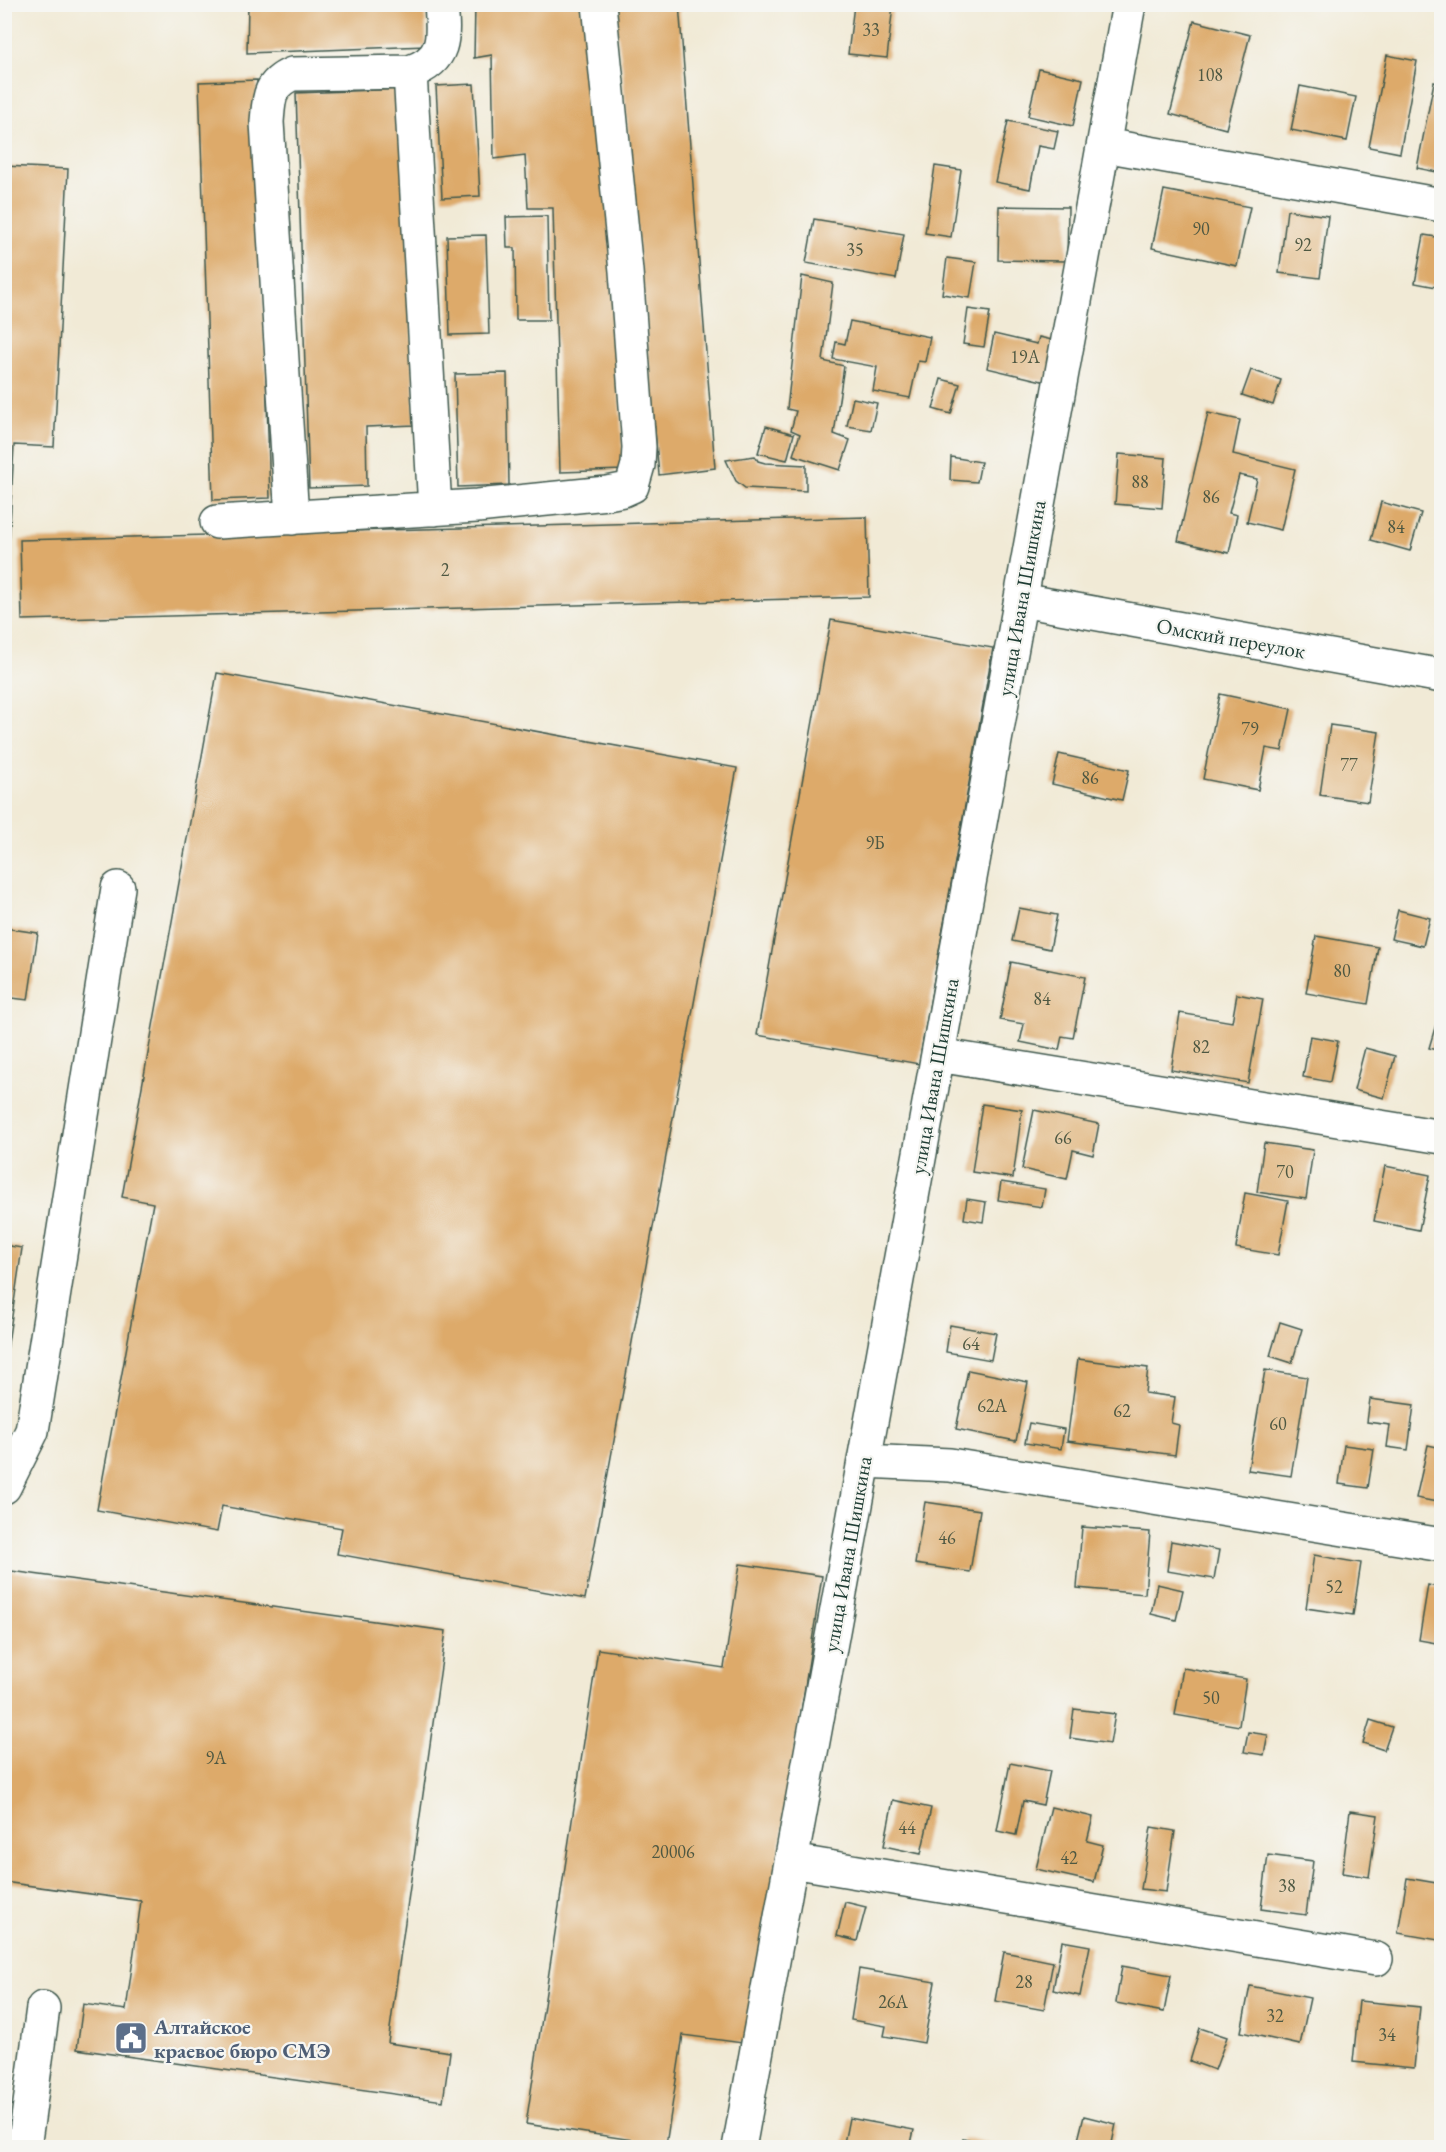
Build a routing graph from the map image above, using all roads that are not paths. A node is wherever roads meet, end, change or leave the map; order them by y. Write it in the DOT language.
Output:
graph roads {
  1 [pos="441,4"];
  2 [pos="599,4"];
  3 [pos="1129,4"];
  4 [pos="410,72"];
  5 [pos="1104,145"];
  6 [pos="1442,205"];
  7 [pos="435,509"];
  8 [pos="291,518"];
  9 [pos="217,522"];
  10 [pos="1021,600"];
  11 [pos="1442,676"];
  12 [pos="118,888"];
  13 [pos="938,1055"];
  14 [pos="1442,1137"];
  15 [pos="864,1461"];
  16 [pos="4,1487"];
  17 [pos="1436,1544"];
  18 [pos="792,1861"];
  19 [pos="1376,1959"];
  20 [pos="43,2008"];
  21 [pos="24,2148"];
  22 [pos="739,2148"];
  1 -- 4 [label="street"];
  2 -- 7 [label="street"];
  3 -- 5 [label="street, улица Ивана Шишкина"];
  4 -- 7 [label="street"];
  4 -- 8 [label="street"];
  5 -- 6 [label="street"];
  5 -- 10 [label="street, улица Ивана Шишкина"];
  7 -- 8 [label="street"];
  8 -- 9 [label="street"];
  10 -- 11 [label="street, Омский переулок"];
  10 -- 13 [label="street, улица Ивана Шишкина"];
  12 -- 16 [label="street"];
  13 -- 14 [label="street"];
  13 -- 15 [label="street, улица Ивана Шишкина"];
  15 -- 17 [label="street"];
  15 -- 18 [label="street, улица Ивана Шишкина"];
  18 -- 19 [label="street"];
  18 -- 22 [label="street, улица Ивана Шишкина"];
  20 -- 21 [label="street"];
}
